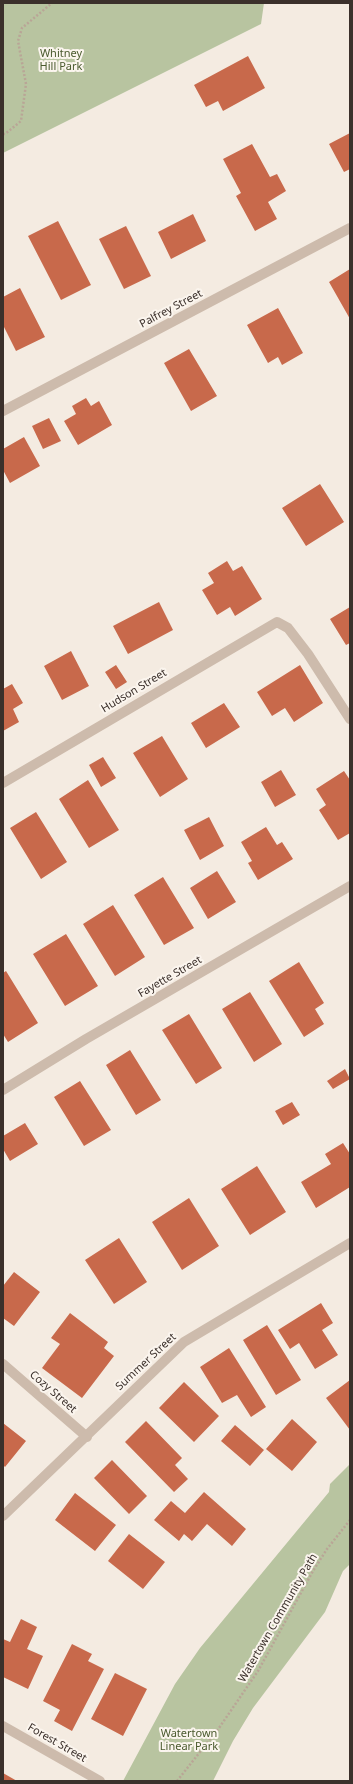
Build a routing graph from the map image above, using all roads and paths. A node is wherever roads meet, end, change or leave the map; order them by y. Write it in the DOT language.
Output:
graph roads {
  1 [pos="52,3"];
  2 [pos="3,134"];
  3 [pos="350,228"];
  4 [pos="3,411"];
  5 [pos="350,719"];
  6 [pos="3,782"];
  7 [pos="350,886"];
  8 [pos="3,1090"];
  9 [pos="350,1243"];
  10 [pos="3,1364"];
  11 [pos="87,1437"];
  12 [pos="3,1516"];
  13 [pos="350,1520"];
  14 [pos="3,1726"];
  15 [pos="100,1781"];
  16 [pos="177,1781"];
  1 -- 2 [label="path"];
  3 -- 4 [label="street, Palfrey Street"];
  5 -- 6 [label="street, Hudson Street"];
  7 -- 8 [label="street, Fayette Street"];
  9 -- 11 [label="street, Summer Street"];
  10 -- 11 [label="street, Cozy Street"];
  11 -- 12 [label="street, Summer Street"];
  13 -- 16 [label="path, Watertown Community Path"];
  14 -- 15 [label="street, Forest Street"];
}
